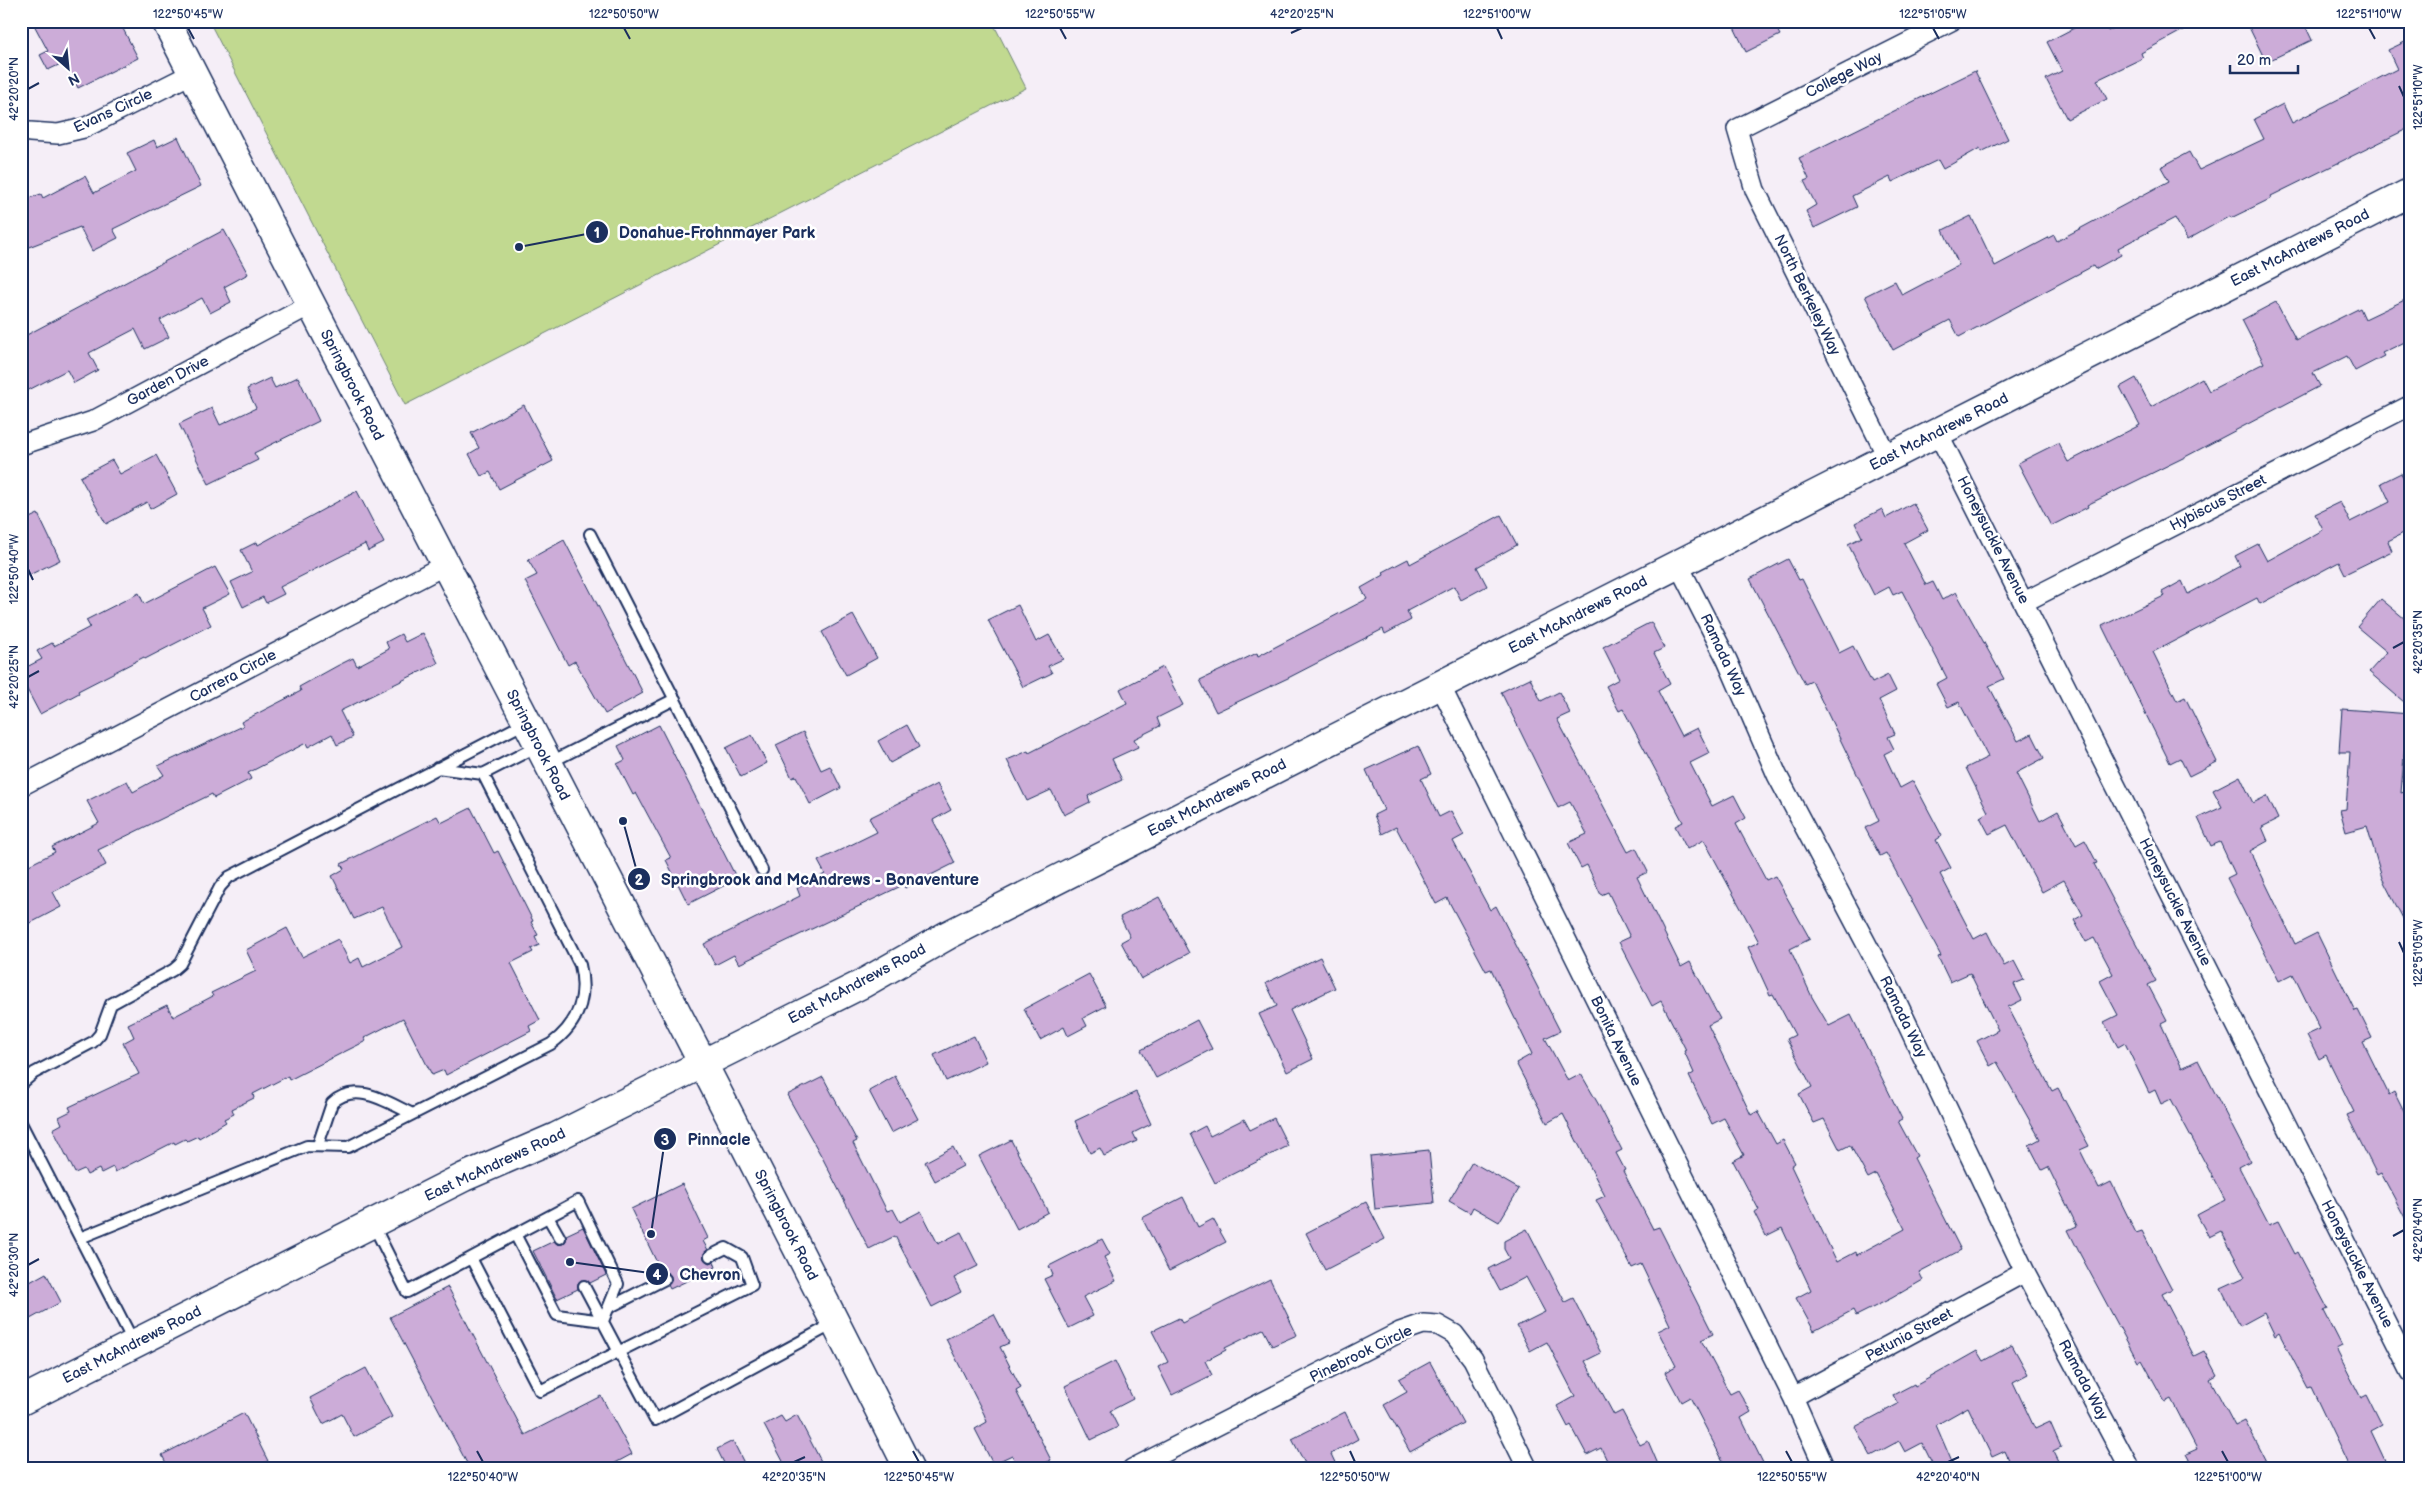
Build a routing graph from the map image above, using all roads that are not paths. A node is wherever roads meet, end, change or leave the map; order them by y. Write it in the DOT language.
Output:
graph roads {
  1 [pos="166,21"];
  2 [pos="1951,21"];
  3 [pos="192,73"];
  4 [pos="1737,129"];
  5 [pos="30,132"];
  6 [pos="2411,192"];
  7 [pos="310,305"];
  8 [pos="2411,405"];
  9 [pos="1938,432"];
  10 [pos="21,445"];
  11 [pos="1888,458"];
  12 [pos="590,534"];
  13 [pos="1678,564"];
  14 [pos="445,565"];
  15 [pos="2024,602"];
  16 [pos="1440,685"];
  17 [pos="675,699"];
  18 [pos="526,722"];
  19 [pos="543,754"];
  20 [pos="437,768"];
  21 [pos="483,774"];
  22 [pos="21,786"];
  23 [pos="762,870"];
  24 [pos="704,1063"];
  25 [pos="21,1084"];
  26 [pos="413,1114"];
  27 [pos="21,1123"];
  28 [pos="318,1145"];
  29 [pos="548,1216"];
  30 [pos="372,1223"];
  31 [pos="515,1234"];
  32 [pos="80,1238"];
  33 [pos="560,1238"];
  34 [pos="710,1256"];
  35 [pos="471,1258"];
  36 [pos="2025,1272"];
  37 [pos="665,1279"];
  38 [pos="584,1286"];
  39 [pos="610,1307"];
  40 [pos="603,1321"];
  41 [pos="836,1323"];
  42 [pos="134,1344"];
  43 [pos="618,1352"];
  44 [pos="2411,1372"];
  45 [pos="1793,1398"];
  46 [pos="21,1401"];
  47 [pos="909,1469"];
  48 [pos="1132,1469"];
  49 [pos="1528,1469"];
  50 [pos="1825,1469"];
  51 [pos="2130,1469"];
  1 -- 3 [label="main road, Springbrook Road"];
  2 -- 4 [label="street, College Way"];
  3 -- 5 [label="street, Evans Circle"];
  3 -- 7 [label="main road, Springbrook Road"];
  4 -- 11 [label="street, North Berkeley Way"];
  6 -- 9 [label="main road, East McAndrews Road"];
  7 -- 10 [label="street, Garden Drive"];
  7 -- 14 [label="main road, Springbrook Road"];
  8 -- 15 [label="street, Hybiscus Street"];
  9 -- 11 [label="main road, East McAndrews Road"];
  9 -- 15 [label="street, Honeysuckle Avenue"];
  11 -- 13 [label="main road, East McAndrews Road"];
  12 -- 17 [label="lane"];
  13 -- 16 [label="main road, East McAndrews Road"];
  13 -- 36 [label="street, Ramada Way"];
  14 -- 18 [label="main road, Springbrook Road"];
  14 -- 22 [label="street, Carrera Circle"];
  15 -- 44 [label="street, Honeysuckle Avenue"];
  16 -- 24 [label="main road, East McAndrews Road"];
  16 -- 45 [label="street, Bonita Avenue"];
  17 -- 19 [label="lane"];
  17 -- 23 [label="lane"];
  18 -- 19 [label="main road, Springbrook Road"];
  18 -- 20 [label="lane"];
  19 -- 21 [label="lane"];
  19 -- 24 [label="main road, Springbrook Road"];
  20 -- 21 [label="lane"];
  20 -- 25 [label="lane"];
  21 -- 26 [label="lane"];
  24 -- 30 [label="main road, East McAndrews Road"];
  24 -- 41 [label="main road, Springbrook Road"];
  26 -- 28 [label="lane"];
  26 -- 28 [label="lane"];
  27 -- 32 [label="lane"];
  28 -- 32 [label="lane"];
  29 -- 31 [label="lane"];
  29 -- 33 [label="lane"];
  29 -- 39 [label="lane"];
  30 -- 35 [label="lane"];
  30 -- 42 [label="main road, East McAndrews Road"];
  31 -- 35 [label="lane"];
  31 -- 40 [label="lane"];
  32 -- 42 [label="lane"];
  34 -- 43 [label="lane"];
  35 -- 43 [label="lane"];
  36 -- 45 [label="street, Petunia Street"];
  36 -- 51 [label="street, Ramada Way"];
  37 -- 39 [label="lane"];
  38 -- 40 [label="lane"];
  39 -- 40 [label="lane"];
  40 -- 43 [label="lane"];
  41 -- 43 [label="lane"];
  41 -- 47 [label="main road, Springbrook Road"];
  42 -- 46 [label="main road, East McAndrews Road"];
  45 -- 50 [label="street, Bonita Avenue"];
  48 -- 49 [label="street, Pinebrook Circle"];
}
